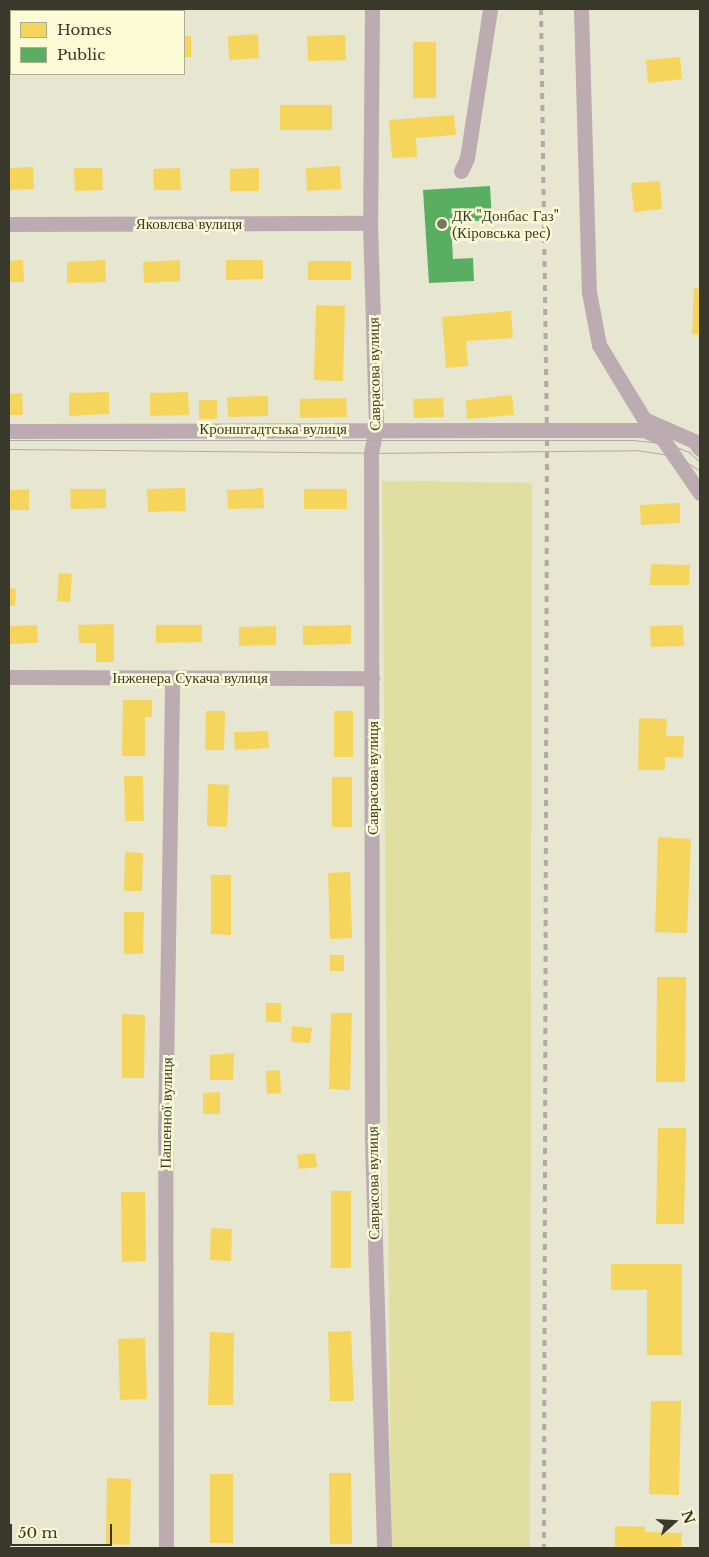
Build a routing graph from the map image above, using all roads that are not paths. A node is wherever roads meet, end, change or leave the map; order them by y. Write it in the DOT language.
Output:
graph roads {
  1 [pos="372,9"];
  2 [pos="490,9"];
  3 [pos="580,9"];
  4 [pos="461,171"];
  5 [pos="370,223"];
  6 [pos="9,224"];
  7 [pos="376,429"];
  8 [pos="9,430"];
  9 [pos="700,449"];
  10 [pos="700,493"];
  11 [pos="9,678"];
  12 [pos="172,678"];
  13 [pos="372,678"];
  14 [pos="166,1548"];
  15 [pos="384,1548"];
  1 -- 5 [label="street, Саврасова вулиця"];
  2 -- 4 [label="street"];
  3 -- 9 [label="street"];
  5 -- 6 [label="street, Яковлєва вулиця"];
  5 -- 7 [label="street, Саврасова вулиця"];
  7 -- 8 [label="street, Кронштадтська вулиця"];
  7 -- 10 [label="street, Кронштадтська вулиця, bridge"];
  7 -- 13 [label="street, Саврасова вулиця"];
  11 -- 12 [label="street, Інженера Сукача вулиця"];
  12 -- 13 [label="street, Інженера Сукача вулиця"];
  12 -- 14 [label="street, Пашенної вулиця"];
  13 -- 15 [label="street, Саврасова вулиця"];
}
